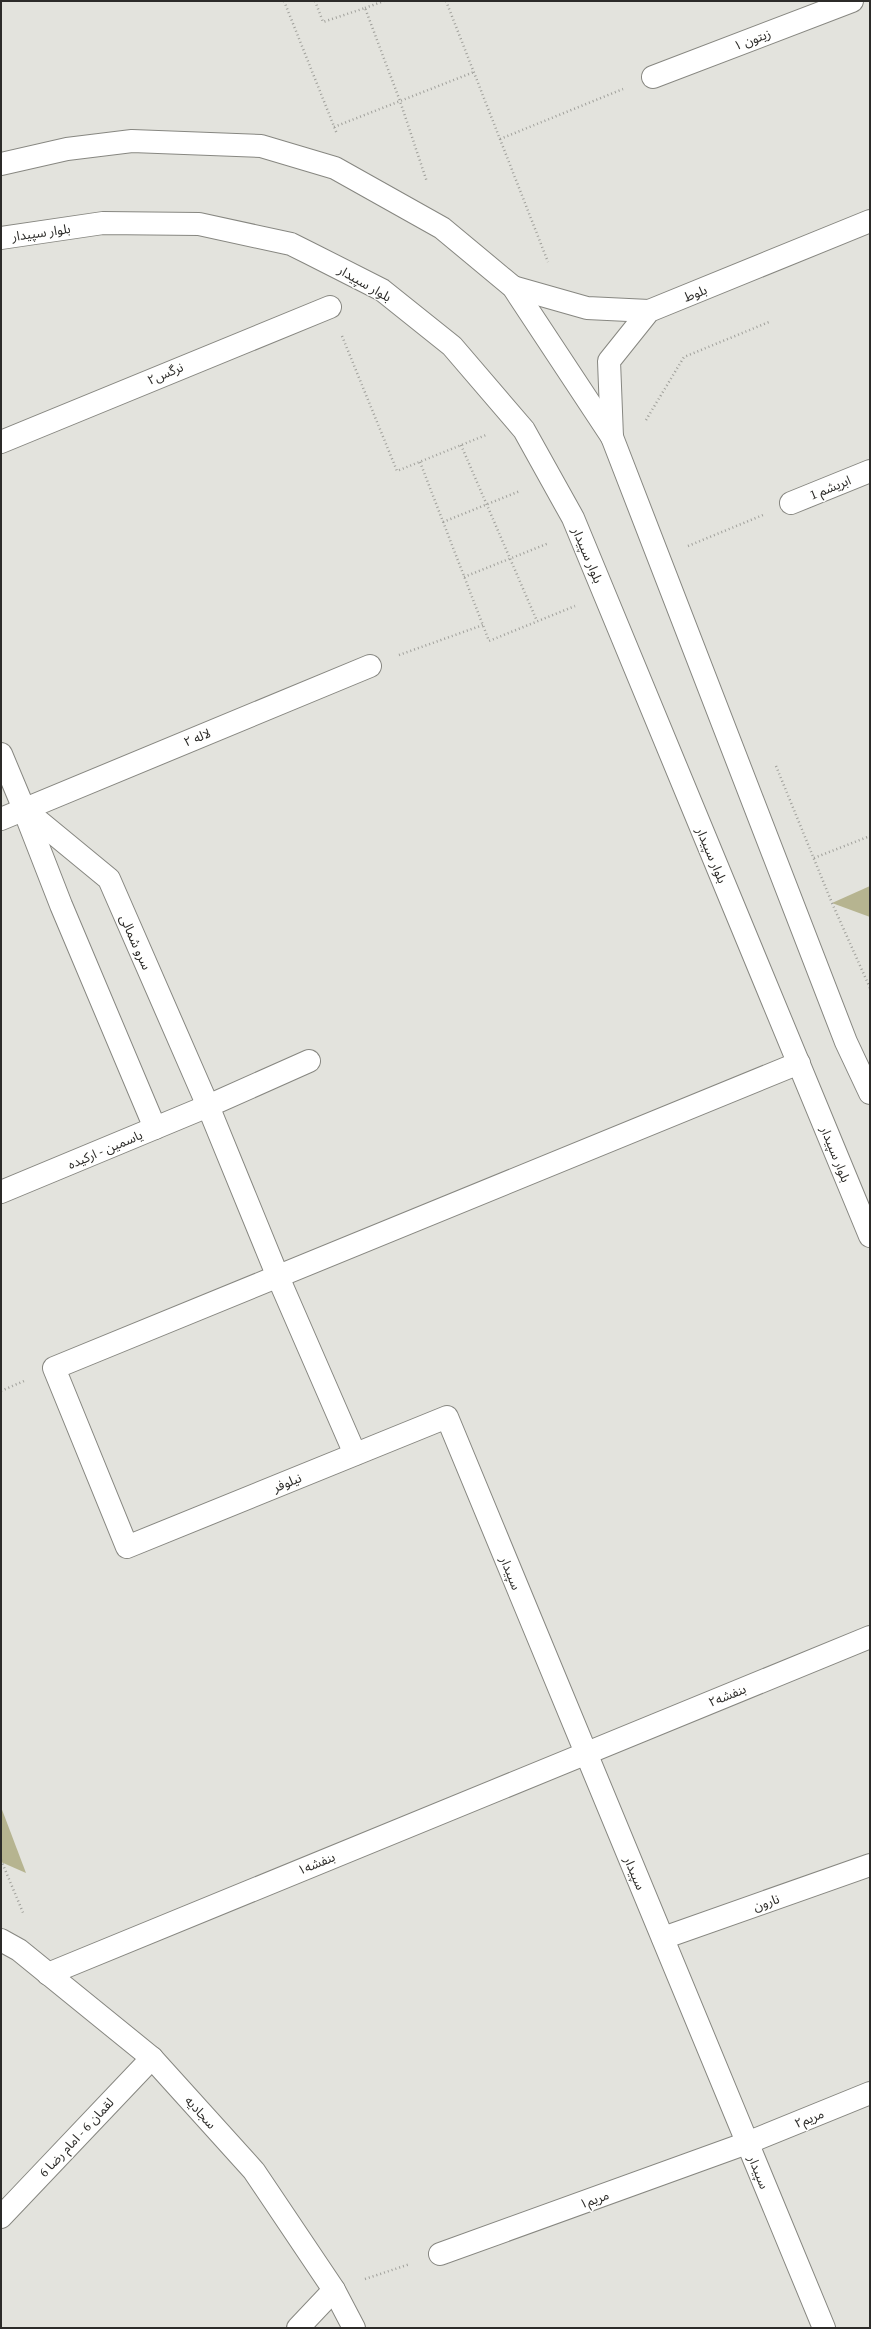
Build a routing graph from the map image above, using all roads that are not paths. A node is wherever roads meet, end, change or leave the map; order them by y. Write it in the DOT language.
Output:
graph roads {
  1 [pos="852,1"];
  2 [pos="653,77"];
  3 [pos="1,164"];
  4 [pos="870,221"];
  5 [pos="1,238"];
  6 [pos="512,287"];
  7 [pos="330,307"];
  8 [pos="649,311"];
  9 [pos="612,437"];
  10 [pos="1,442"];
  11 [pos="870,471"];
  12 [pos="791,503"];
  13 [pos="370,666"];
  14 [pos="1,754"];
  15 [pos="24,809"];
  16 [pos="1,818"];
  17 [pos="309,1061"];
  18 [pos="799,1063"];
  19 [pos="870,1093"];
  20 [pos="208,1106"];
  21 [pos="155,1128"];
  22 [pos="1,1192"];
  23 [pos="870,1236"];
  24 [pos="278,1276"];
  25 [pos="447,1417"];
  26 [pos="355,1454"];
  27 [pos="870,1637"];
  28 [pos="584,1753"];
  29 [pos="870,1865"];
  30 [pos="663,1938"];
  31 [pos="1,1940"];
  32 [pos="48,1974"];
  33 [pos="152,2058"];
  34 [pos="870,2093"];
  35 [pos="747,2143"];
  36 [pos="1,2217"];
  37 [pos="440,2254"];
  38 [pos="334,2290"];
  39 [pos="298,2328"];
  40 [pos="354,2328"];
  41 [pos="824,2328"];
  1 -- 2 [label="street, زیتون ۱"];
  3 -- 6 [label="street"];
  4 -- 8 [label="street, بلوط"];
  5 -- 18 [label="street, بلوار سپیدار"];
  6 -- 8 [label="street"];
  6 -- 9 [label="street"];
  7 -- 10 [label="street, نرگس۲"];
  8 -- 9 [label="street, بلوط"];
  9 -- 19 [label="street"];
  11 -- 12 [label="street, ابریشم 1"];
  13 -- 15 [label="street, لاله ۲"];
  14 -- 15 [label="street, سرو شمالی"];
  15 -- 16 [label="street, لاله ۲"];
  15 -- 20 [label="street, سرو شمالی"];
  15 -- 21 [label="street, سرو شمالی"];
  17 -- 20 [label="street, یاسمین - ارکیده"];
  18 -- 23 [label="street, بلوار سپیدار"];
  18 -- 24 [label="street"];
  20 -- 21 [label="street, یاسمین - ارکیده"];
  20 -- 24 [label="street, سرو شمالی"];
  21 -- 22 [label="street, یاسمین - ارکیده"];
  24 -- 26 [label="street, سرو شمالی"];
  24 -- 26 [label="street, نیلوفر"];
  25 -- 26 [label="street, نیلوفر"];
  25 -- 28 [label="street, سپیدار"];
  27 -- 28 [label="street, بنفشه۲"];
  28 -- 30 [label="street, سپیدار"];
  28 -- 32 [label="street, بنفشه۱"];
  29 -- 30 [label="street, نارون"];
  30 -- 35 [label="street, سپیدار"];
  31 -- 32 [label="street, سجادیه"];
  32 -- 33 [label="street, سجادیه"];
  33 -- 36 [label="street, لقمان 6 - امام رضا 6"];
  33 -- 38 [label="street, سجادیه"];
  34 -- 35 [label="street, مریم۲"];
  35 -- 37 [label="street, مریم۱"];
  35 -- 41 [label="street, سپیدار"];
  38 -- 39 [label="street"];
  38 -- 40 [label="street, سجادیه"];
}
